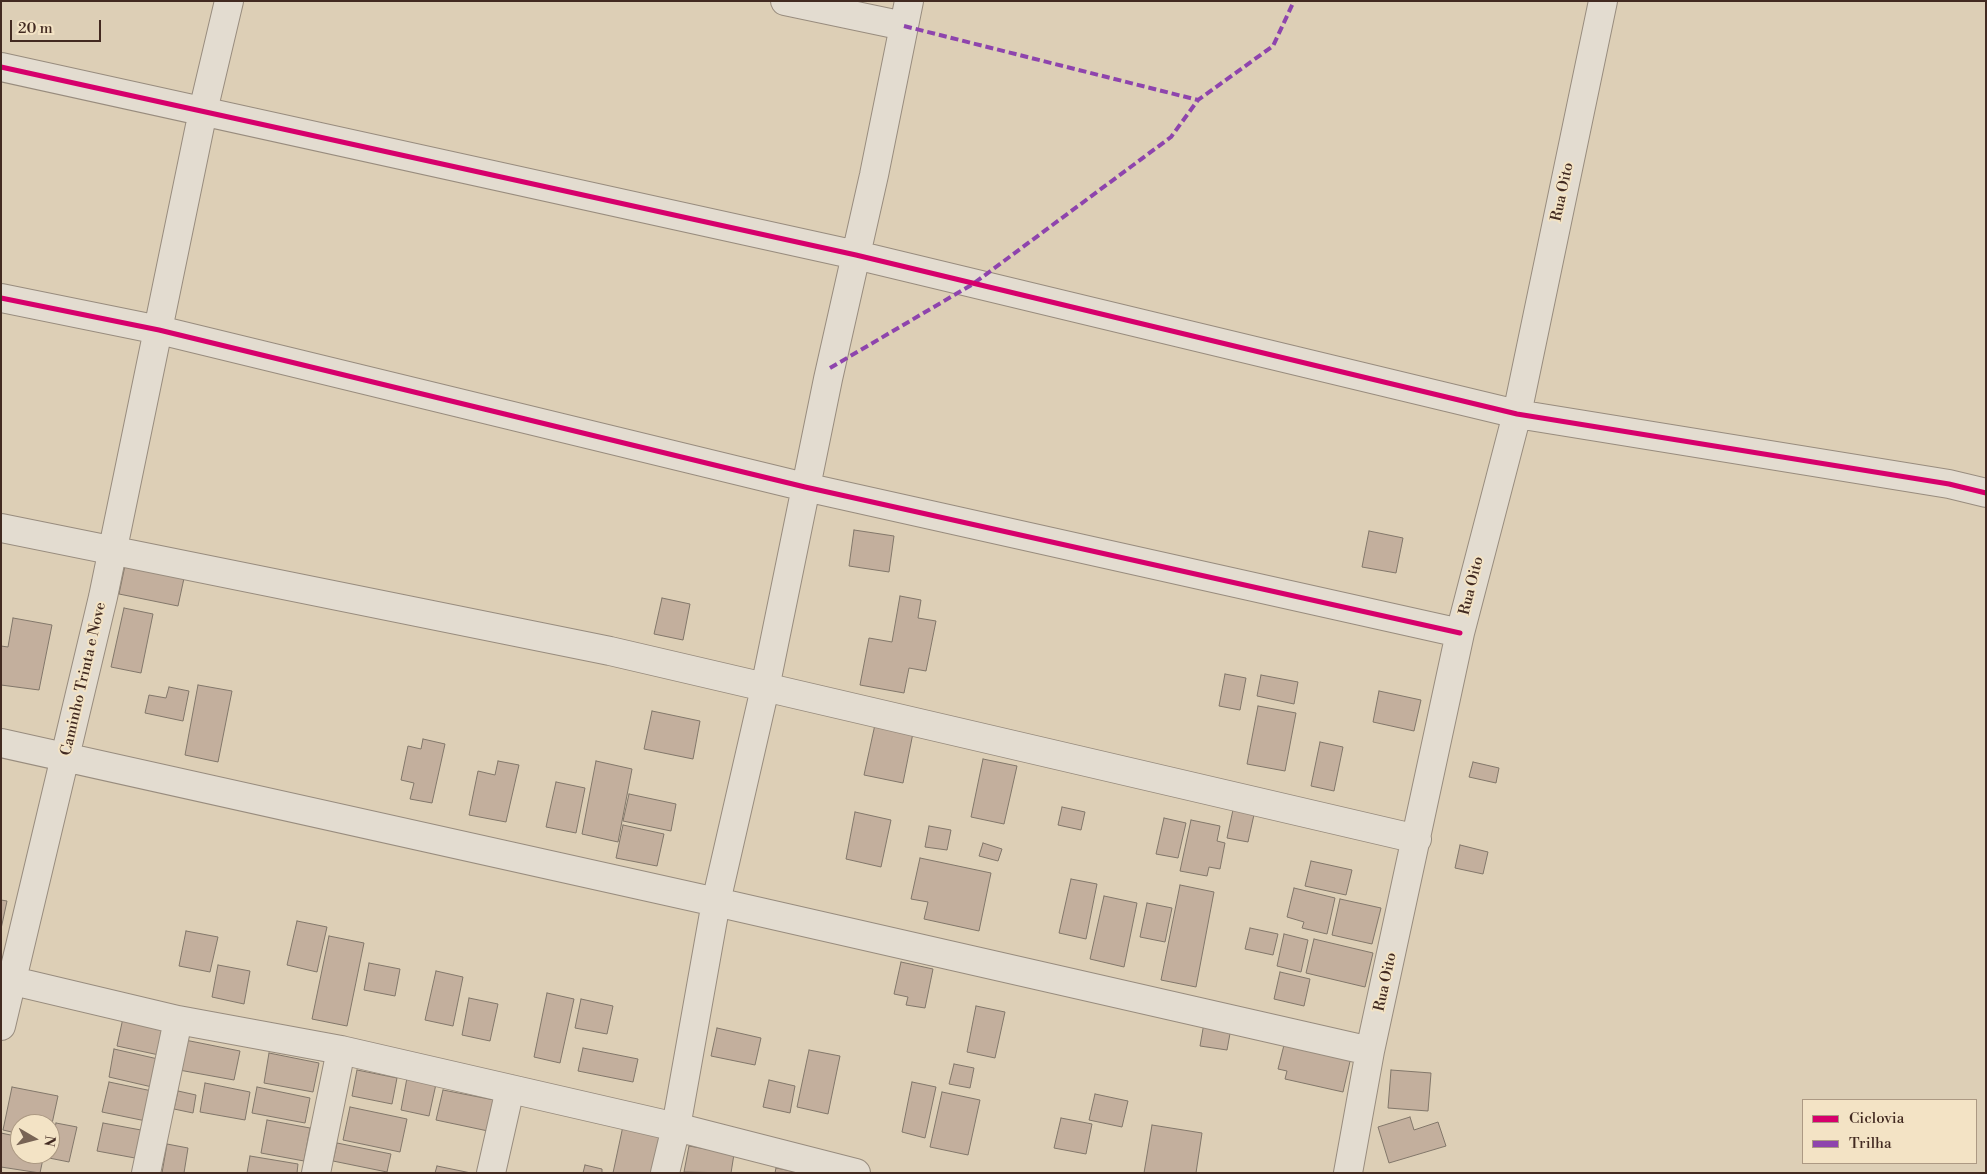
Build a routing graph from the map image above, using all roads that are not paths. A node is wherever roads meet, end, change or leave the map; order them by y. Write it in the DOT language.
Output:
graph roads {
  1 [pos="229,1"];
  2 [pos="786,1"];
  3 [pos="1603,1"];
  4 [pos="907,13"];
  5 [pos="1,67"];
  6 [pos="203,111"];
  7 [pos="856,255"];
  8 [pos="1,298"];
  9 [pos="159,330"];
  10 [pos="1517,414"];
  11 [pos="805,487"];
  12 [pos="1986,493"];
  13 [pos="1,528"];
  14 [pos="113,552"];
  15 [pos="1460,633"];
  16 [pos="765,688"];
  17 [pos="1,743"];
  18 [pos="66,757"];
  19 [pos="1417,839"];
  20 [pos="716,902"];
  21 [pos="6,979"];
  22 [pos="178,1020"];
  23 [pos="1,1026"];
  24 [pos="341,1050"];
  25 [pos="1370,1051"];
  26 [pos="510,1089"];
  27 [pos="676,1127"];
  28 [pos="844,1171"];
  29 [pos="146,1173"];
  30 [pos="316,1173"];
  31 [pos="491,1173"];
  32 [pos="665,1173"];
  33 [pos="1348,1173"];
  1 -- 6 [label="street, Caminho Trinta e Nove"];
  2 -- 4 [label="street"];
  3 -- 10 [label="street, Rua Oito"];
  4 -- 7 [label="street"];
  5 -- 6 [label="street"];
  6 -- 7 [label="street"];
  6 -- 9 [label="street, Caminho Trinta e Nove"];
  7 -- 10 [label="street"];
  7 -- 11 [label="street"];
  8 -- 9 [label="street"];
  9 -- 11 [label="street"];
  9 -- 14 [label="street, Caminho Trinta e Nove"];
  10 -- 12 [label="street"];
  10 -- 15 [label="street, Rua Oito"];
  11 -- 15 [label="street"];
  11 -- 16 [label="street"];
  13 -- 14 [label="street"];
  14 -- 16 [label="street"];
  14 -- 18 [label="street, Caminho Trinta e Nove"];
  15 -- 19 [label="street, Rua Oito"];
  16 -- 19 [label="street"];
  16 -- 20 [label="street"];
  17 -- 18 [label="street"];
  18 -- 20 [label="street"];
  18 -- 21 [label="street, Caminho Trinta e Nove"];
  19 -- 25 [label="street, Rua Oito"];
  20 -- 25 [label="street"];
  20 -- 27 [label="street"];
  21 -- 22 [label="street"];
  21 -- 23 [label="street, Caminho Trinta e Nove"];
  22 -- 24 [label="street"];
  22 -- 29 [label="street"];
  24 -- 26 [label="street"];
  24 -- 30 [label="street"];
  25 -- 33 [label="street, Rua Oito"];
  26 -- 27 [label="street"];
  26 -- 31 [label="street"];
  27 -- 28 [label="street"];
  27 -- 32 [label="street"];
}
